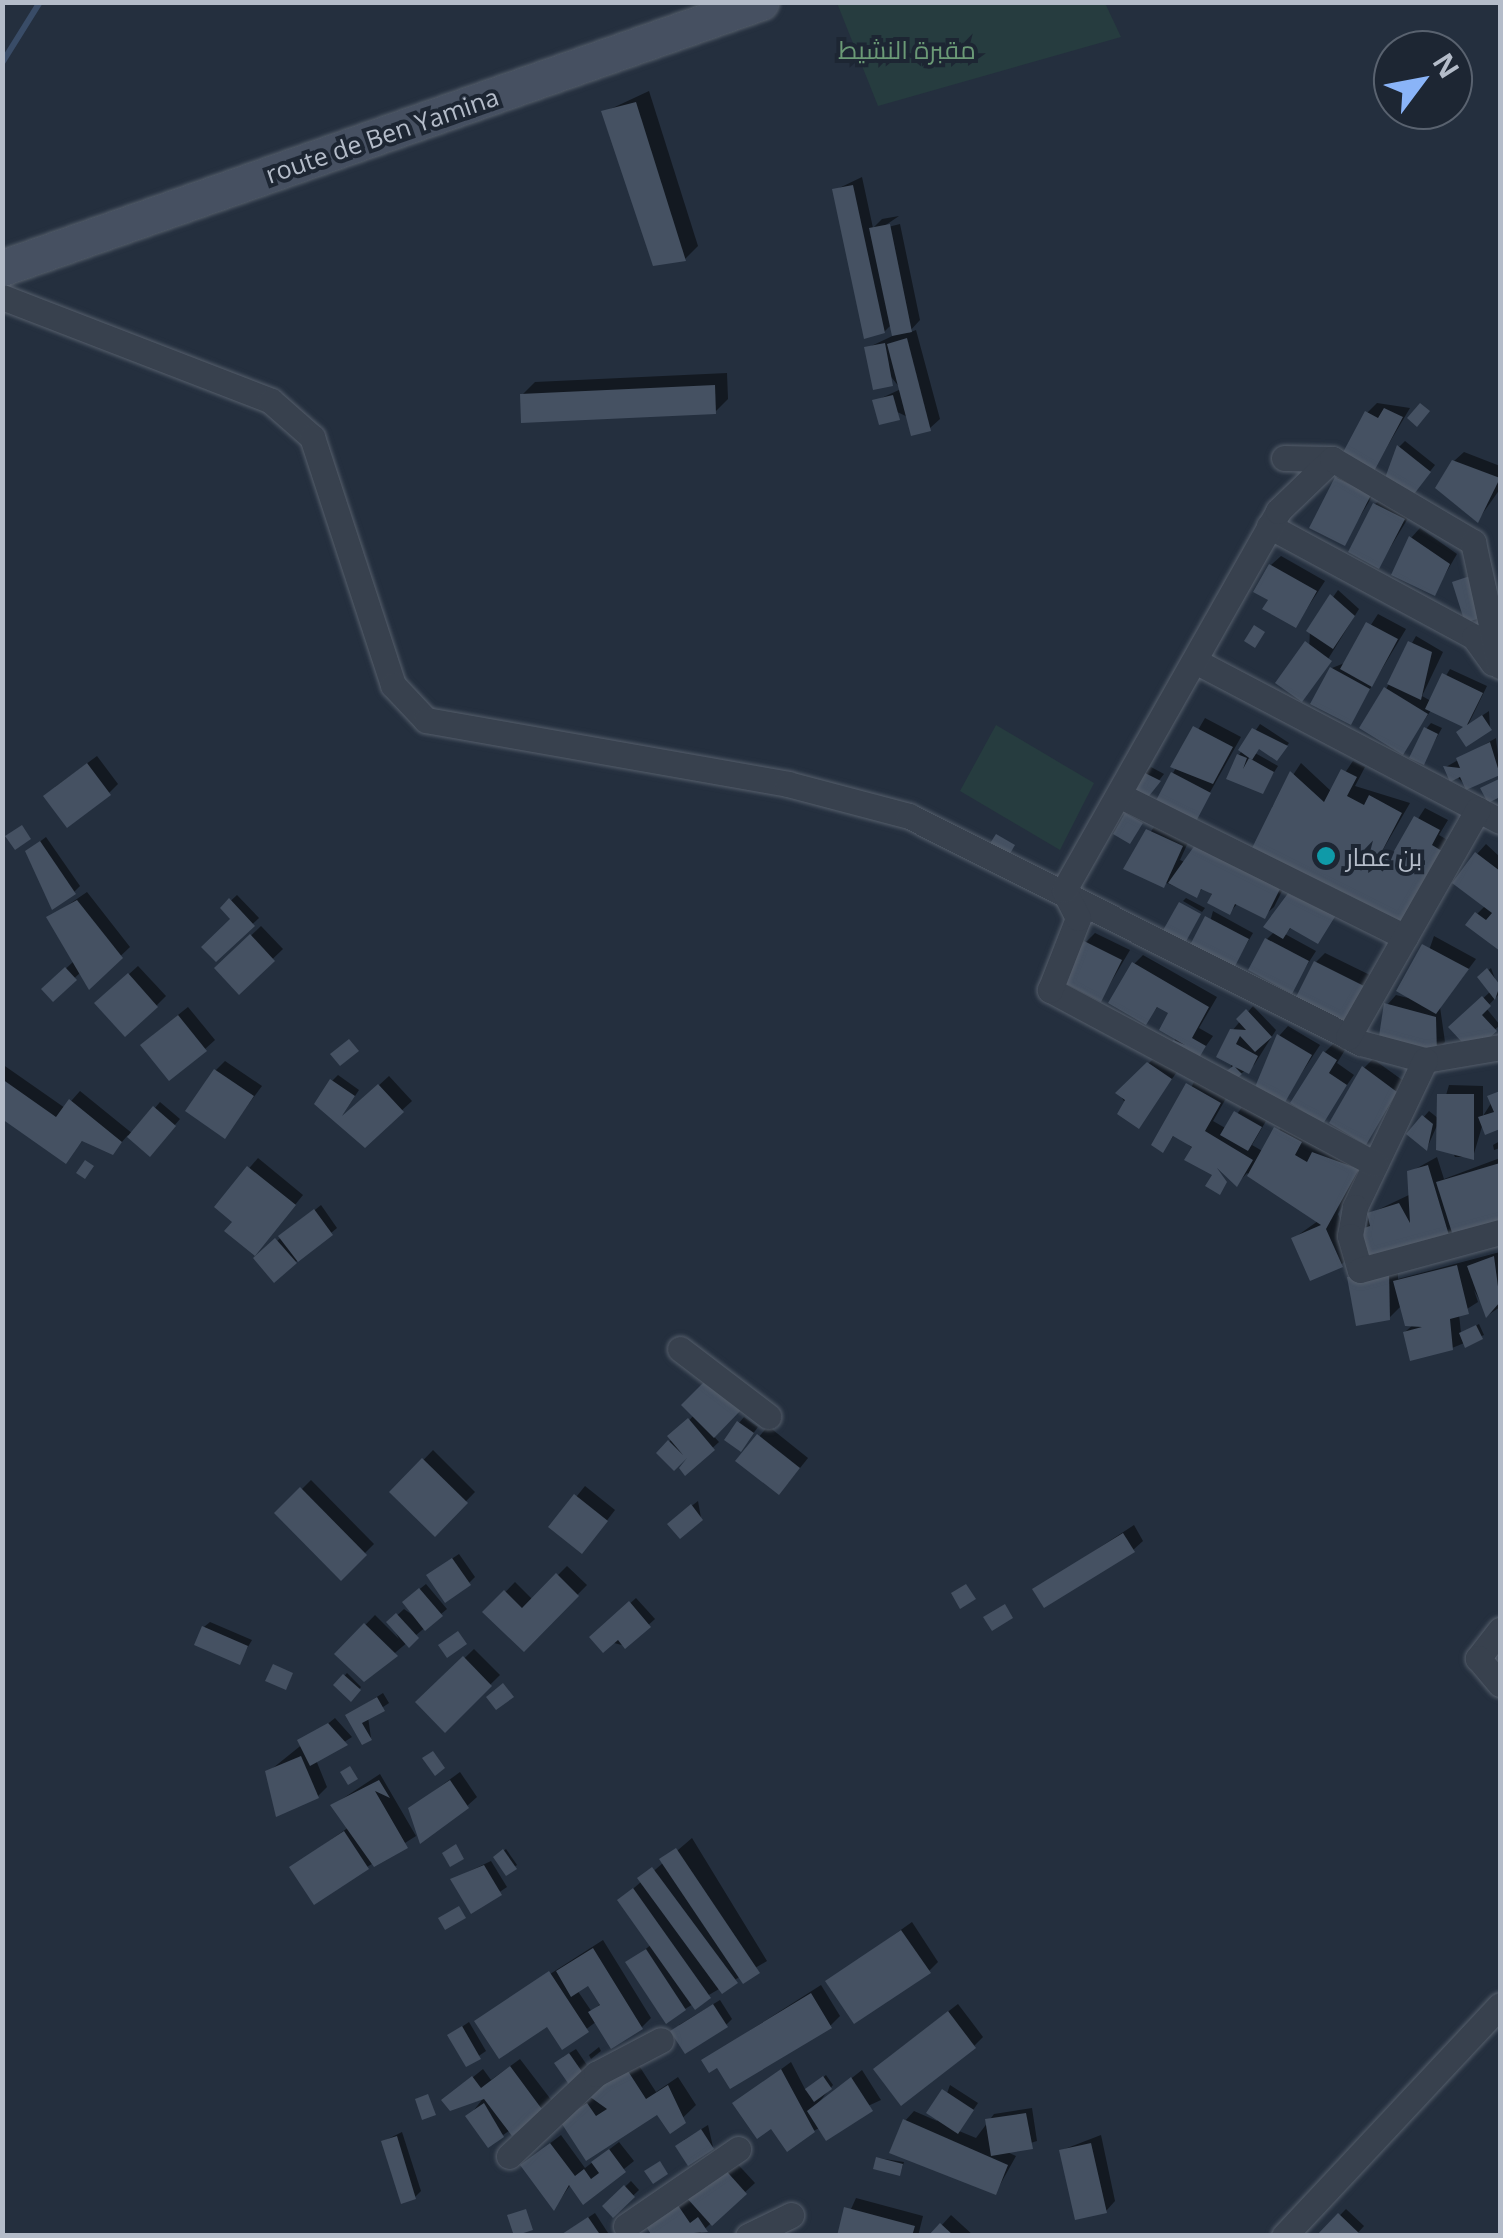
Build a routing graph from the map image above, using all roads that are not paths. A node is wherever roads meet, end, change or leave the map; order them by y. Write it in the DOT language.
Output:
graph roads {
  1 [pos="761,2"];
  2 [pos="2,268"];
  3 [pos="2,297"];
  4 [pos="1284,458"];
  5 [pos="1332,459"];
  6 [pos="1270,526"];
  7 [pos="1197,662"];
  8 [pos="1500,669"];
  9 [pos="1123,798"];
  10 [pos="1489,815"];
  11 [pos="1064,890"];
  12 [pos="1405,937"];
  13 [pos="1348,1037"];
  14 [pos="1500,1047"];
  15 [pos="1425,1060"];
  16 [pos="1375,1164"];
  17 [pos="1500,1232"];
  18 [pos="680,1349"];
  19 [pos="768,1416"];
  20 [pos="1500,1630"];
  21 [pos="1500,1684"];
  22 [pos="1500,2005"];
  23 [pos="661,2040"];
  24 [pos="738,2149"];
  25 [pos="509,2156"];
  26 [pos="791,2215"];
  27 [pos="626,2226"];
  28 [pos="748,2236"];
  29 [pos="1284,2236"];
  1 -- 2 [label="street, route de Ben Yamina"];
  3 -- 11 [label="street"];
  4 -- 5 [label="street"];
  5 -- 6 [label="street"];
  5 -- 8 [label="street"];
  6 -- 7 [label="street"];
  6 -- 8 [label="street"];
  7 -- 9 [label="street"];
  7 -- 10 [label="street"];
  9 -- 11 [label="street"];
  9 -- 12 [label="street"];
  10 -- 12 [label="street"];
  11 -- 13 [label="street"];
  11 -- 16 [label="street"];
  12 -- 13 [label="street"];
  13 -- 15 [label="street"];
  14 -- 15 [label="street"];
  15 -- 16 [label="street"];
  16 -- 17 [label="street"];
  18 -- 19 [label="street"];
  20 -- 21 [label="street"];
  22 -- 29 [label="street"];
  23 -- 25 [label="street"];
  24 -- 27 [label="street"];
  26 -- 28 [label="street"];
}
